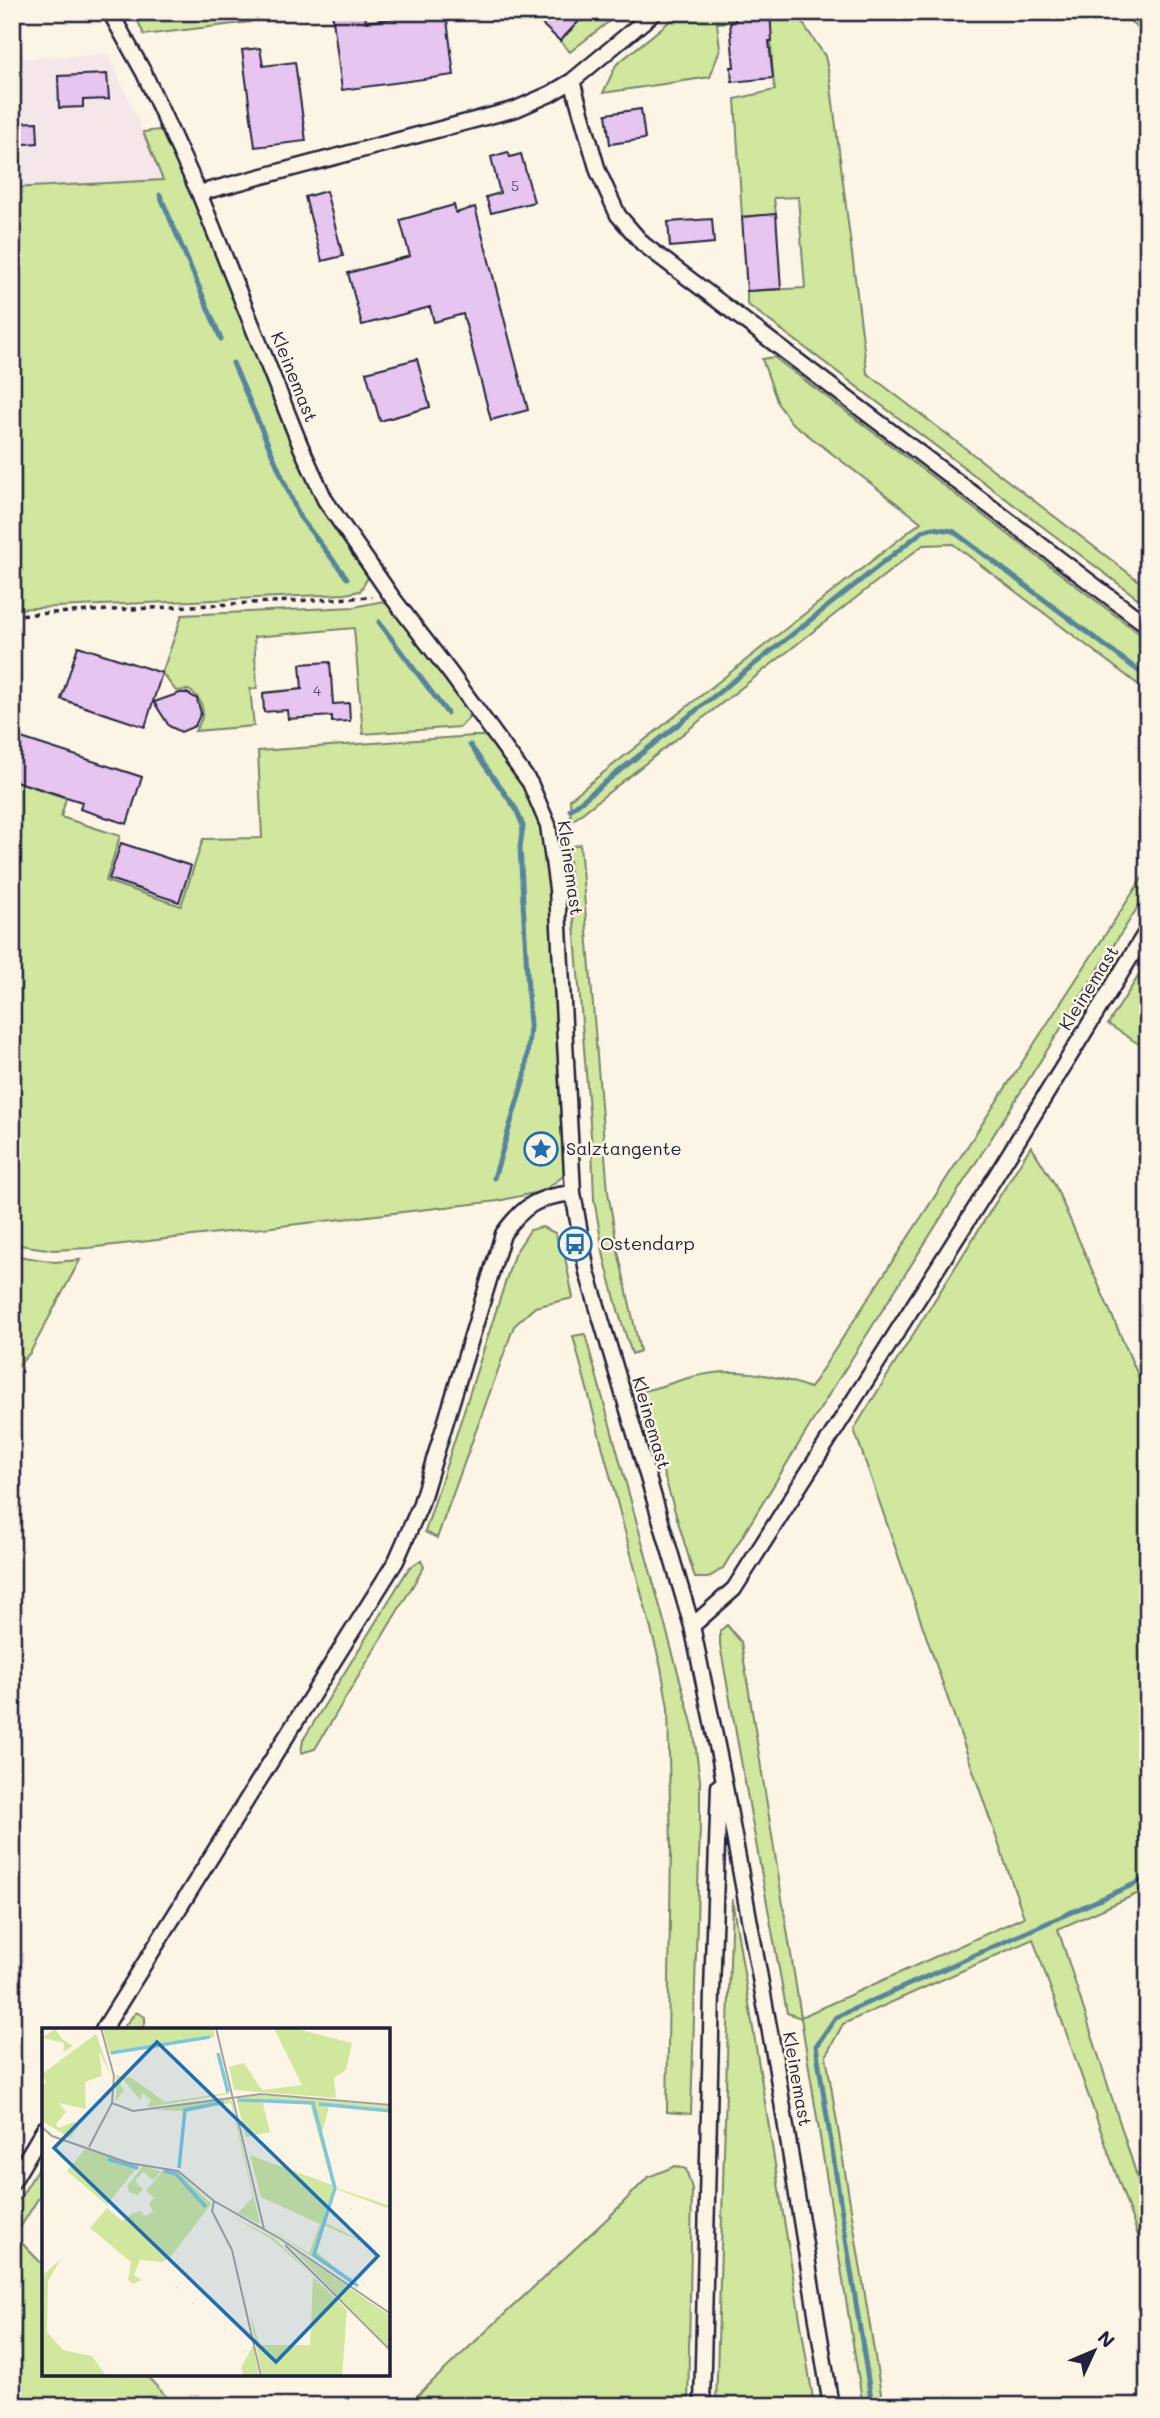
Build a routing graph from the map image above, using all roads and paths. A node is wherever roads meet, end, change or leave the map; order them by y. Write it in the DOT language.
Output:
graph roads {
  1 [pos="110,12"];
  2 [pos="655,12"];
  3 [pos="572,81"];
  4 [pos="199,193"];
  5 [pos="392,597"];
  6 [pos="12,615"];
  7 [pos="1148,626"];
  8 [pos="1148,929"];
  9 [pos="573,1193"];
  10 [pos="692,1626"];
  11 [pos="720,1760"];
  12 [pos="104,2028"];
  13 [pos="42,2132"];
  14 [pos="12,2183"];
  15 [pos="702,2406"];
  16 [pos="831,2406"];
  1 -- 4 [label="street, Kleinemast"];
  2 -- 3 [label="street"];
  3 -- 4 [label="street"];
  3 -- 7 [label="street"];
  4 -- 5 [label="street, Kleinemast"];
  5 -- 6 [label="path"];
  5 -- 9 [label="street, Kleinemast"];
  8 -- 10 [label="street, Kleinemast"];
  9 -- 10 [label="street, Kleinemast"];
  9 -- 12 [label="street"];
  10 -- 11 [label="street, Kleinemast"];
  11 -- 15 [label="street, Kleinemast"];
  11 -- 16 [label="street, Kleinemast"];
  13 -- 14 [label="street"];
}
